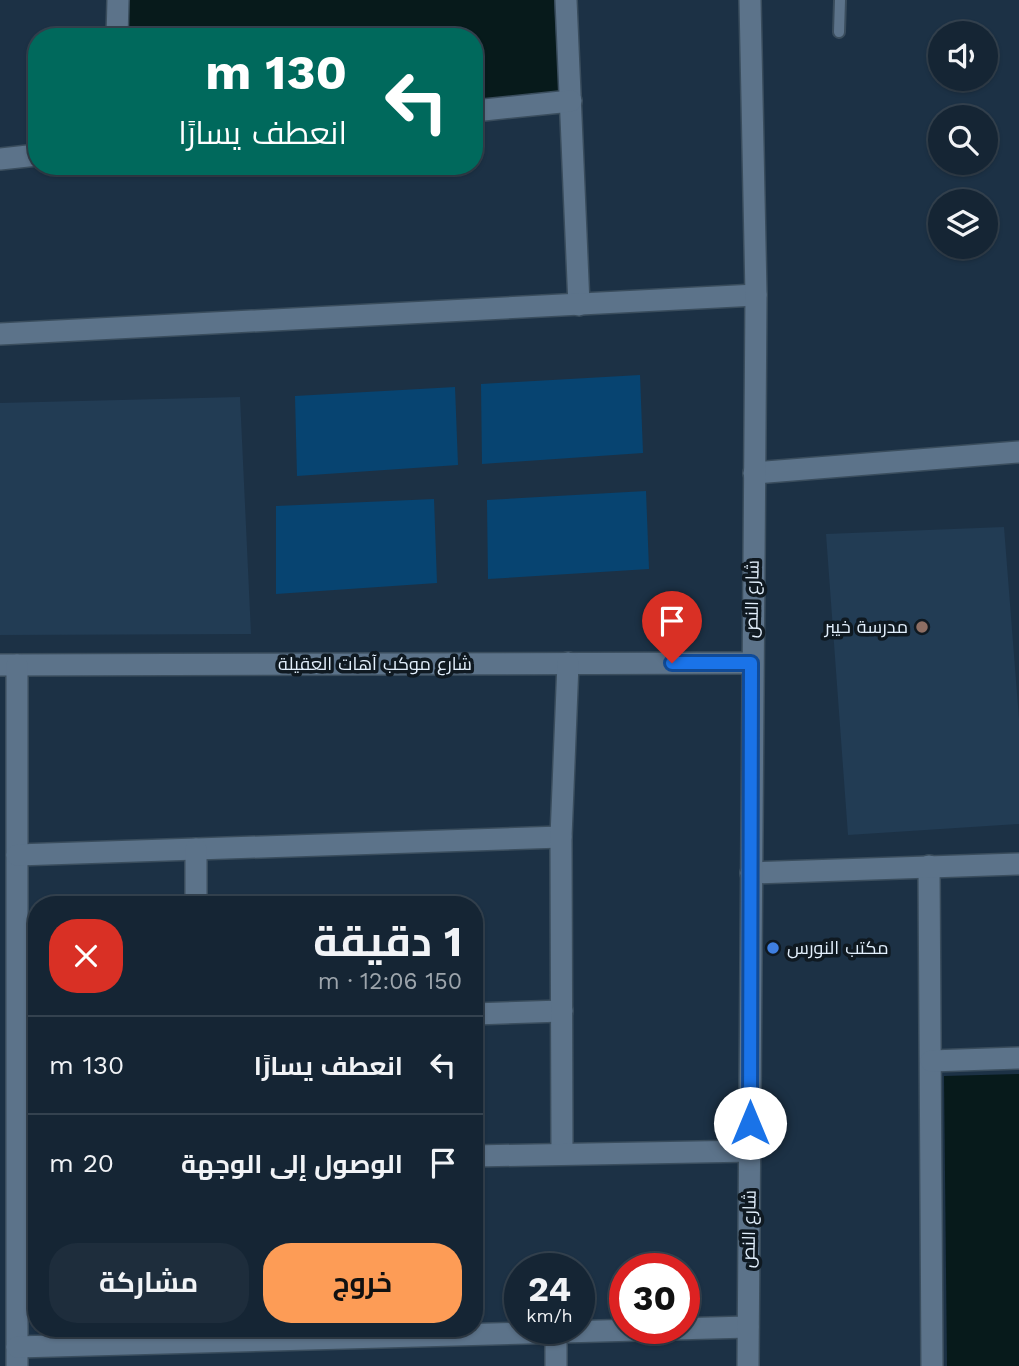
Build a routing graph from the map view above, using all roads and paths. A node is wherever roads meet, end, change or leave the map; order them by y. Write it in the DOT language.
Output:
graph roads {
  1 [pos="118,0"];
  2 [pos="566,0"];
  3 [pos="750,0"];
  4 [pos="839,0"];
  5 [pos="117,28"];
  6 [pos="839,32"];
  7 [pos="571,101"];
  8 [pos="483,110"];
  9 [pos="28,156"];
  10 [pos="0,159"];
  11 [pos="756,295"];
  12 [pos="579,305"];
  13 [pos="0,334"];
  14 [pos="1019,453"];
  15 [pos="754,473"];
  16 [pos="568,663"];
  17 [pos="751,663"];
  18 [pos="8,665"];
  19 [pos="561,837"];
  20 [pos="196,849"];
  21 [pos="16,855"];
  22 [pos="1019,864"];
  23 [pos="929,866"];
  24 [pos="751,873"];
  25 [pos="196,896"];
  26 [pos="562,1011"];
  27 [pos="483,1014"];
  28 [pos="1019,1058"];
  29 [pos="931,1061"];
  30 [pos="8,1097"];
  31 [pos="750,1151"];
  32 [pos="562,1154"];
  33 [pos="483,1156"];
  34 [pos="8,1271"];
  35 [pos="748,1327"];
  36 [pos="595,1330"];
  37 [pos="483,1332"];
  38 [pos="504,1332"];
  39 [pos="178,1337"];
  40 [pos="556,1344"];
  41 [pos="17,1357"];
  42 [pos="556,1366"];
  43 [pos="748,1366"];
  44 [pos="932,1366"];
  1 -- 5 [label="street"];
  2 -- 7 [label="street"];
  3 -- 11 [label="street, شارع النص"];
  4 -- 6 [label="lane"];
  7 -- 8 [label="street"];
  7 -- 12 [label="street"];
  9 -- 10 [label="street"];
  11 -- 12 [label="street"];
  11 -- 15 [label="street, شارع النص"];
  12 -- 13 [label="street"];
  14 -- 15 [label="street"];
  15 -- 17 [label="street, شارع النص"];
  16 -- 17 [label="street, شارع موكب آهات العقيلة"];
  16 -- 18 [label="street, شارع موكب آهات العقيلة"];
  16 -- 19 [label="street"];
  17 -- 24 [label="street, شارع النص"];
  18 -- 21 [label="street"];
  19 -- 20 [label="street"];
  19 -- 26 [label="street"];
  20 -- 21 [label="street"];
  20 -- 25 [label="street"];
  21 -- 30 [label="street"];
  22 -- 23 [label="street"];
  23 -- 24 [label="street"];
  23 -- 29 [label="street"];
  24 -- 31 [label="street, شارع النص"];
  26 -- 27 [label="street"];
  26 -- 32 [label="street"];
  28 -- 29 [label="street"];
  29 -- 44 [label="street"];
  30 -- 34 [label="street"];
  31 -- 32 [label="street"];
  31 -- 35 [label="street, شارع النص"];
  32 -- 33 [label="street"];
  34 -- 41 [label="street"];
  35 -- 36 [label="street"];
  35 -- 43 [label="street, شارع النص"];
  37 -- 38 [label="street"];
  39 -- 41 [label="street"];
  40 -- 42 [label="street"];
}
